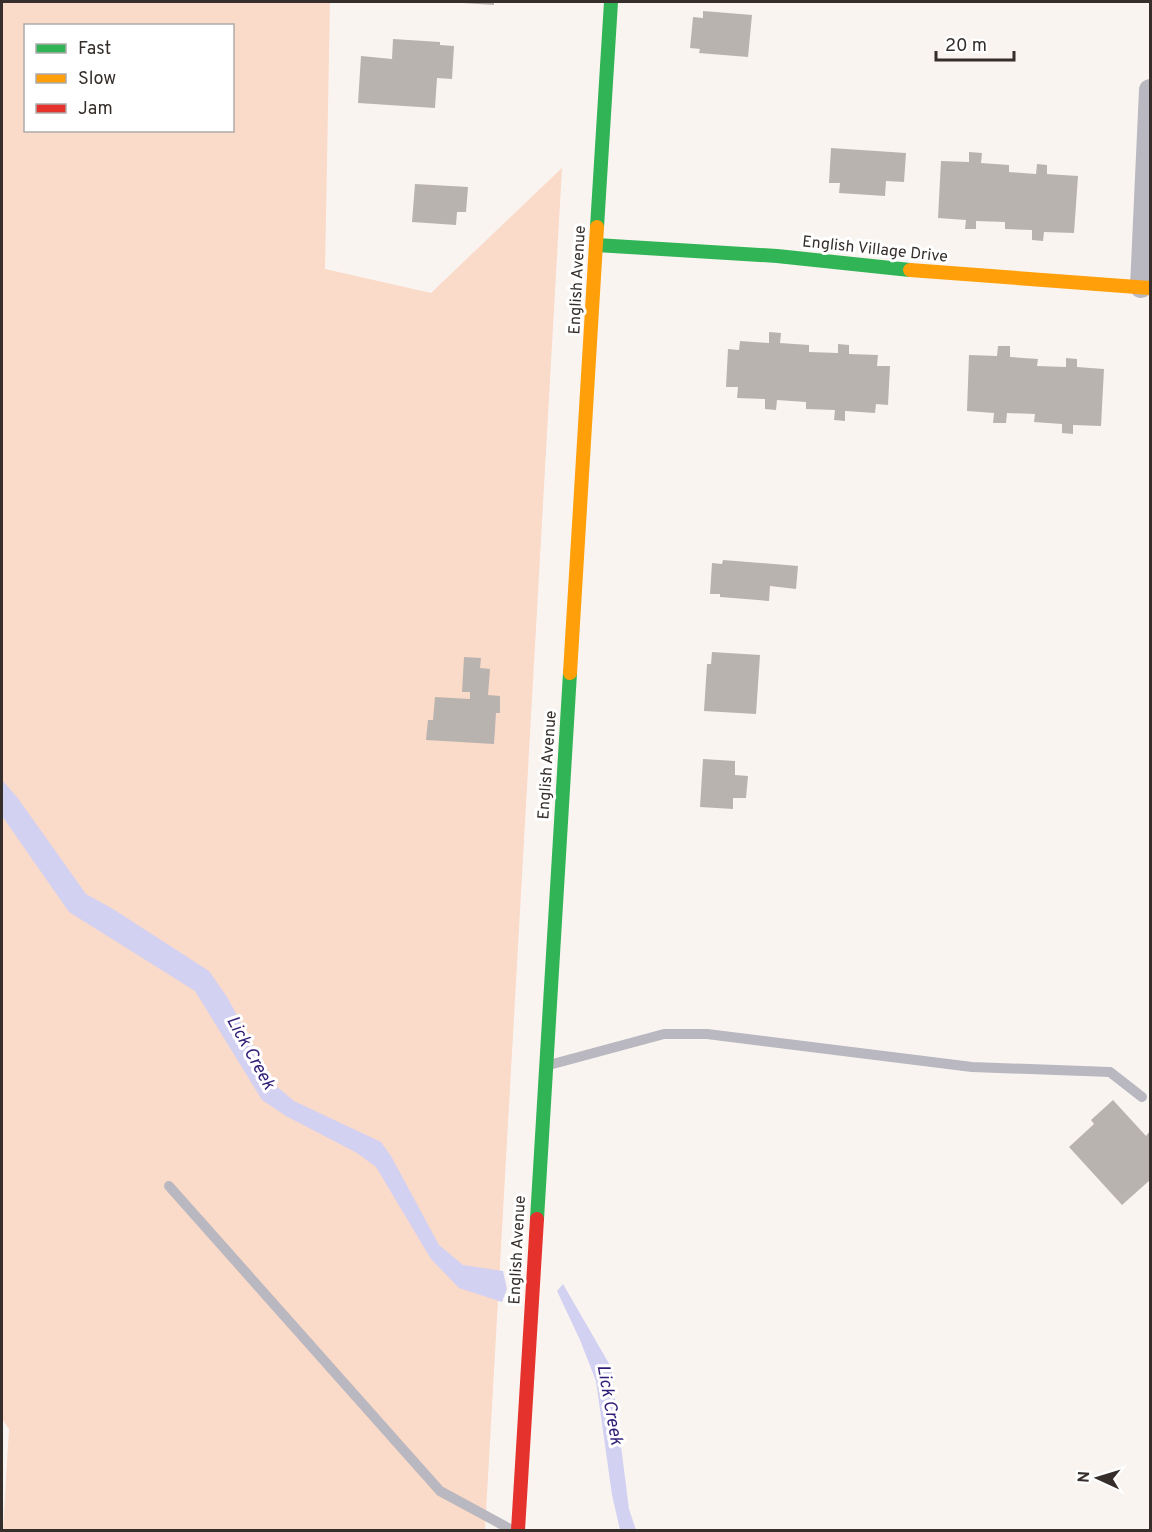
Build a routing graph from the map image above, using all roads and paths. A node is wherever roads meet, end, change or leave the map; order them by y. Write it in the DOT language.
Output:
graph roads {
  1 [pos="612,2"];
  2 [pos="1150,90"];
  3 [pos="596,245"];
  4 [pos="1146,287"];
  5 [pos="546,1066"];
  6 [pos="1142,1097"];
  7 [pos="169,1186"];
  8 [pos="512,1530"];
  9 [pos="518,1530"];
  1 -- 3 [label="street, English Avenue"];
  2 -- 4 [label="street"];
  3 -- 4 [label="street, English Village Drive"];
  3 -- 5 [label="street, English Avenue"];
  5 -- 6 [label="lane"];
  5 -- 9 [label="street, English Avenue"];
  7 -- 8 [label="lane"];
}
